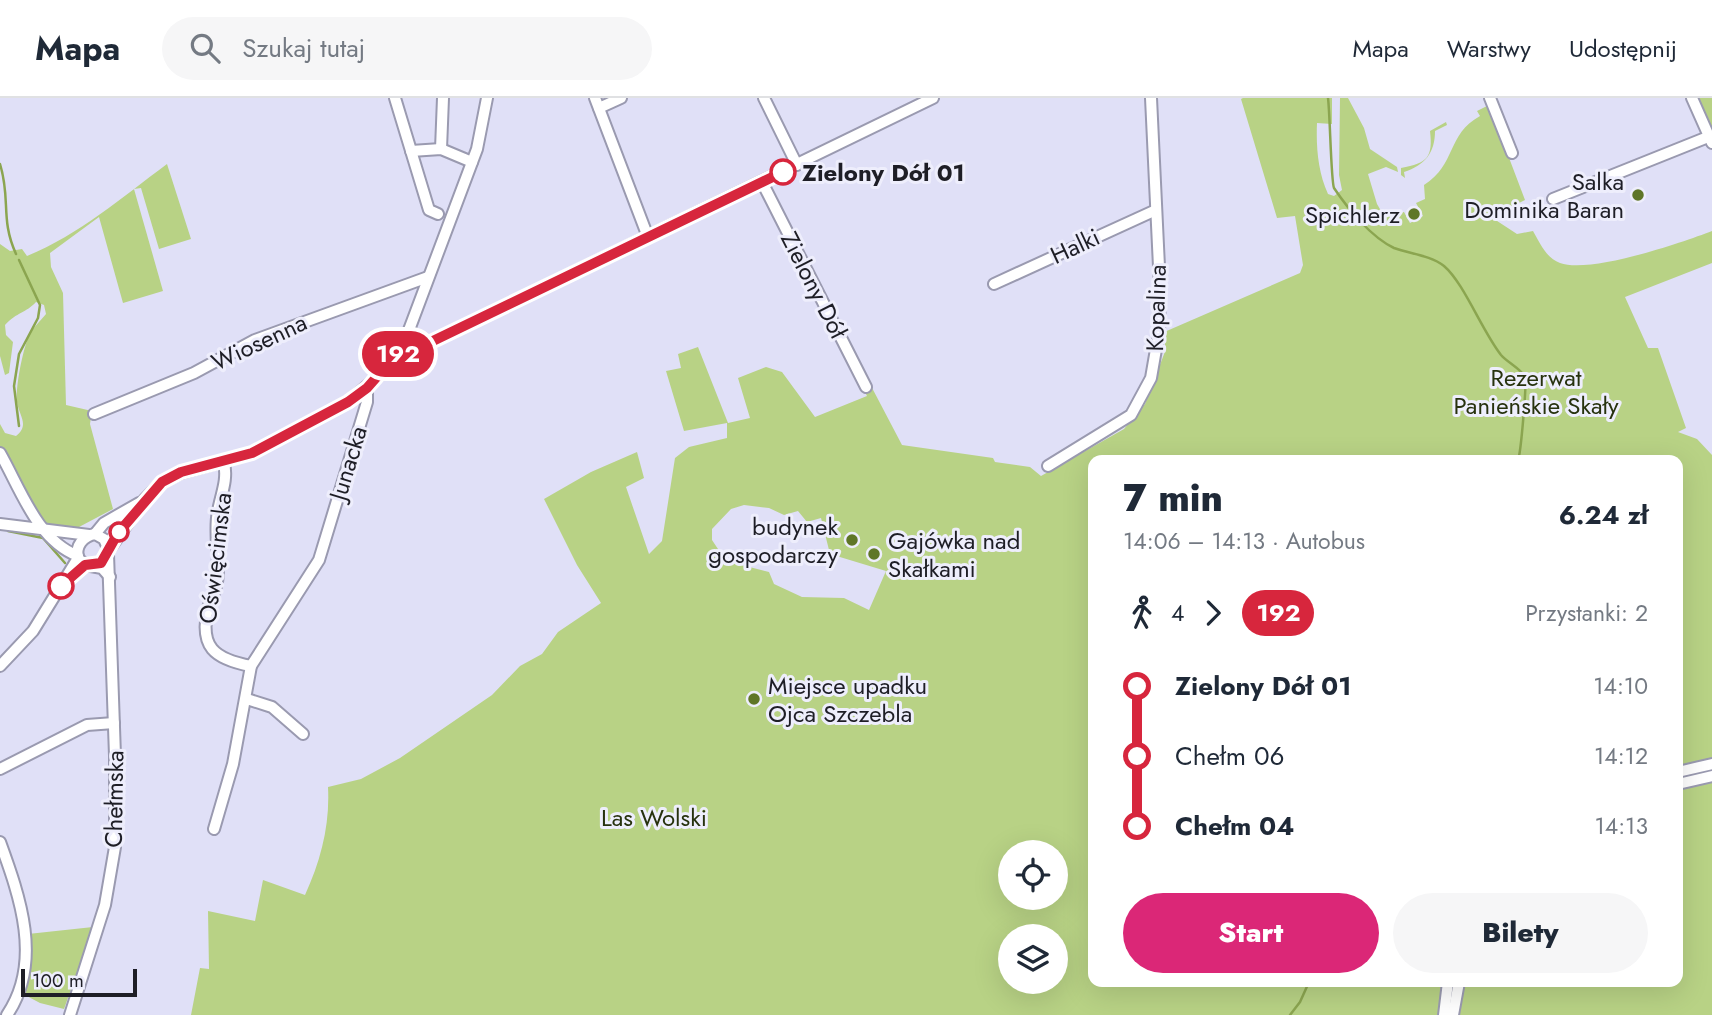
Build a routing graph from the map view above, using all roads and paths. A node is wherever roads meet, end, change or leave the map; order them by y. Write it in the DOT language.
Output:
graph roads {
  1 [pos="395,98"];
  2 [pos="443,98"];
  3 [pos="487,98"];
  4 [pos="621,98"];
  5 [pos="764,98"];
  6 [pos="933,98"];
  7 [pos="1151,98"];
  8 [pos="1490,98"];
  9 [pos="1692,98"];
  10 [pos="597,103"];
  11 [pos="1710,141"];
  12 [pos="441,149"];
  13 [pos="411,151"];
  14 [pos="1512,153"];
  15 [pos="472,162"];
  16 [pos="797,165"];
  17 [pos="762,182"];
  18 [pos="1553,200"];
  19 [pos="1156,210"];
  20 [pos="438,215"];
  21 [pos="648,237"];
  22 [pos="428,277"];
  23 [pos="994,284"];
  24 [pos="397,354"];
  25 [pos="866,387"];
  26 [pos="367,388"];
  27 [pos="93,414"];
  28 [pos="0,453"];
  29 [pos="224,463"];
  30 [pos="1048,466"];
  31 [pos="144,500"];
  32 [pos="0,524"];
  33 [pos="42,530"];
  34 [pos="92,535"];
  35 [pos="108,552"];
  36 [pos="84,562"];
  37 [pos="110,578"];
  38 [pos="0,666"];
  39 [pos="251,666"];
  40 [pos="247,699"];
  41 [pos="114,723"];
  42 [pos="303,734"];
  43 [pos="1712,764"];
  44 [pos="0,769"];
  45 [pos="1683,771"];
  46 [pos="1712,776"];
  47 [pos="1683,783"];
  48 [pos="214,830"];
  49 [pos="0,842"];
  50 [pos="1447,987"];
  51 [pos="1458,987"];
  52 [pos="7,1015"];
  53 [pos="70,1015"];
  54 [pos="1444,1015"];
  55 [pos="1453,1015"];
  1 -- 13 [label="street"];
  2 -- 12 [label="street"];
  3 -- 15 [label="street"];
  4 -- 10 [label="street"];
  5 -- 16 [label="street"];
  6 -- 16 [label="street"];
  7 -- 19 [label="street, Kopalina"];
  8 -- 14 [label="street"];
  9 -- 11 [label="street"];
  10 -- 21 [label="street"];
  11 -- 18 [label="street"];
  12 -- 13 [label="street"];
  12 -- 15 [label="street"];
  13 -- 20 [label="street"];
  15 -- 22 [label="street"];
  16 -- 17 [label="street"];
  17 -- 21 [label="street"];
  17 -- 25 [label="street, Zielony Dół"];
  19 -- 23 [label="street, Halki"];
  19 -- 30 [label="street, Kopalina"];
  21 -- 24 [label="street"];
  22 -- 24 [label="street"];
  22 -- 27 [label="street, Wiosenna"];
  24 -- 26 [label="street"];
  26 -- 29 [label="street"];
  26 -- 39 [label="street, Junacka"];
  28 -- 33 [label="street"];
  29 -- 31 [label="street"];
  29 -- 39 [label="street, Oświęcimska"];
  31 -- 34 [label="street"];
  31 -- 35 [label="street"];
  32 -- 33 [label="street"];
  33 -- 34 [label="street"];
  33 -- 36 [label="street"];
  34 -- 35 [label="street"];
  34 -- 36 [label="street"];
  35 -- 36 [label="street"];
  35 -- 37 [label="street, Chełmska"];
  36 -- 37 [label="street"];
  36 -- 38 [label="street"];
  37 -- 41 [label="street, Chełmska"];
  39 -- 40 [label="street, Junacka"];
  40 -- 42 [label="street"];
  40 -- 48 [label="street, Junacka"];
  41 -- 44 [label="street"];
  41 -- 53 [label="street, Chełmska"];
  43 -- 45 [label="street"];
  46 -- 47 [label="street"];
  49 -- 52 [label="street"];
  50 -- 54 [label="street"];
  51 -- 55 [label="street"];
}
